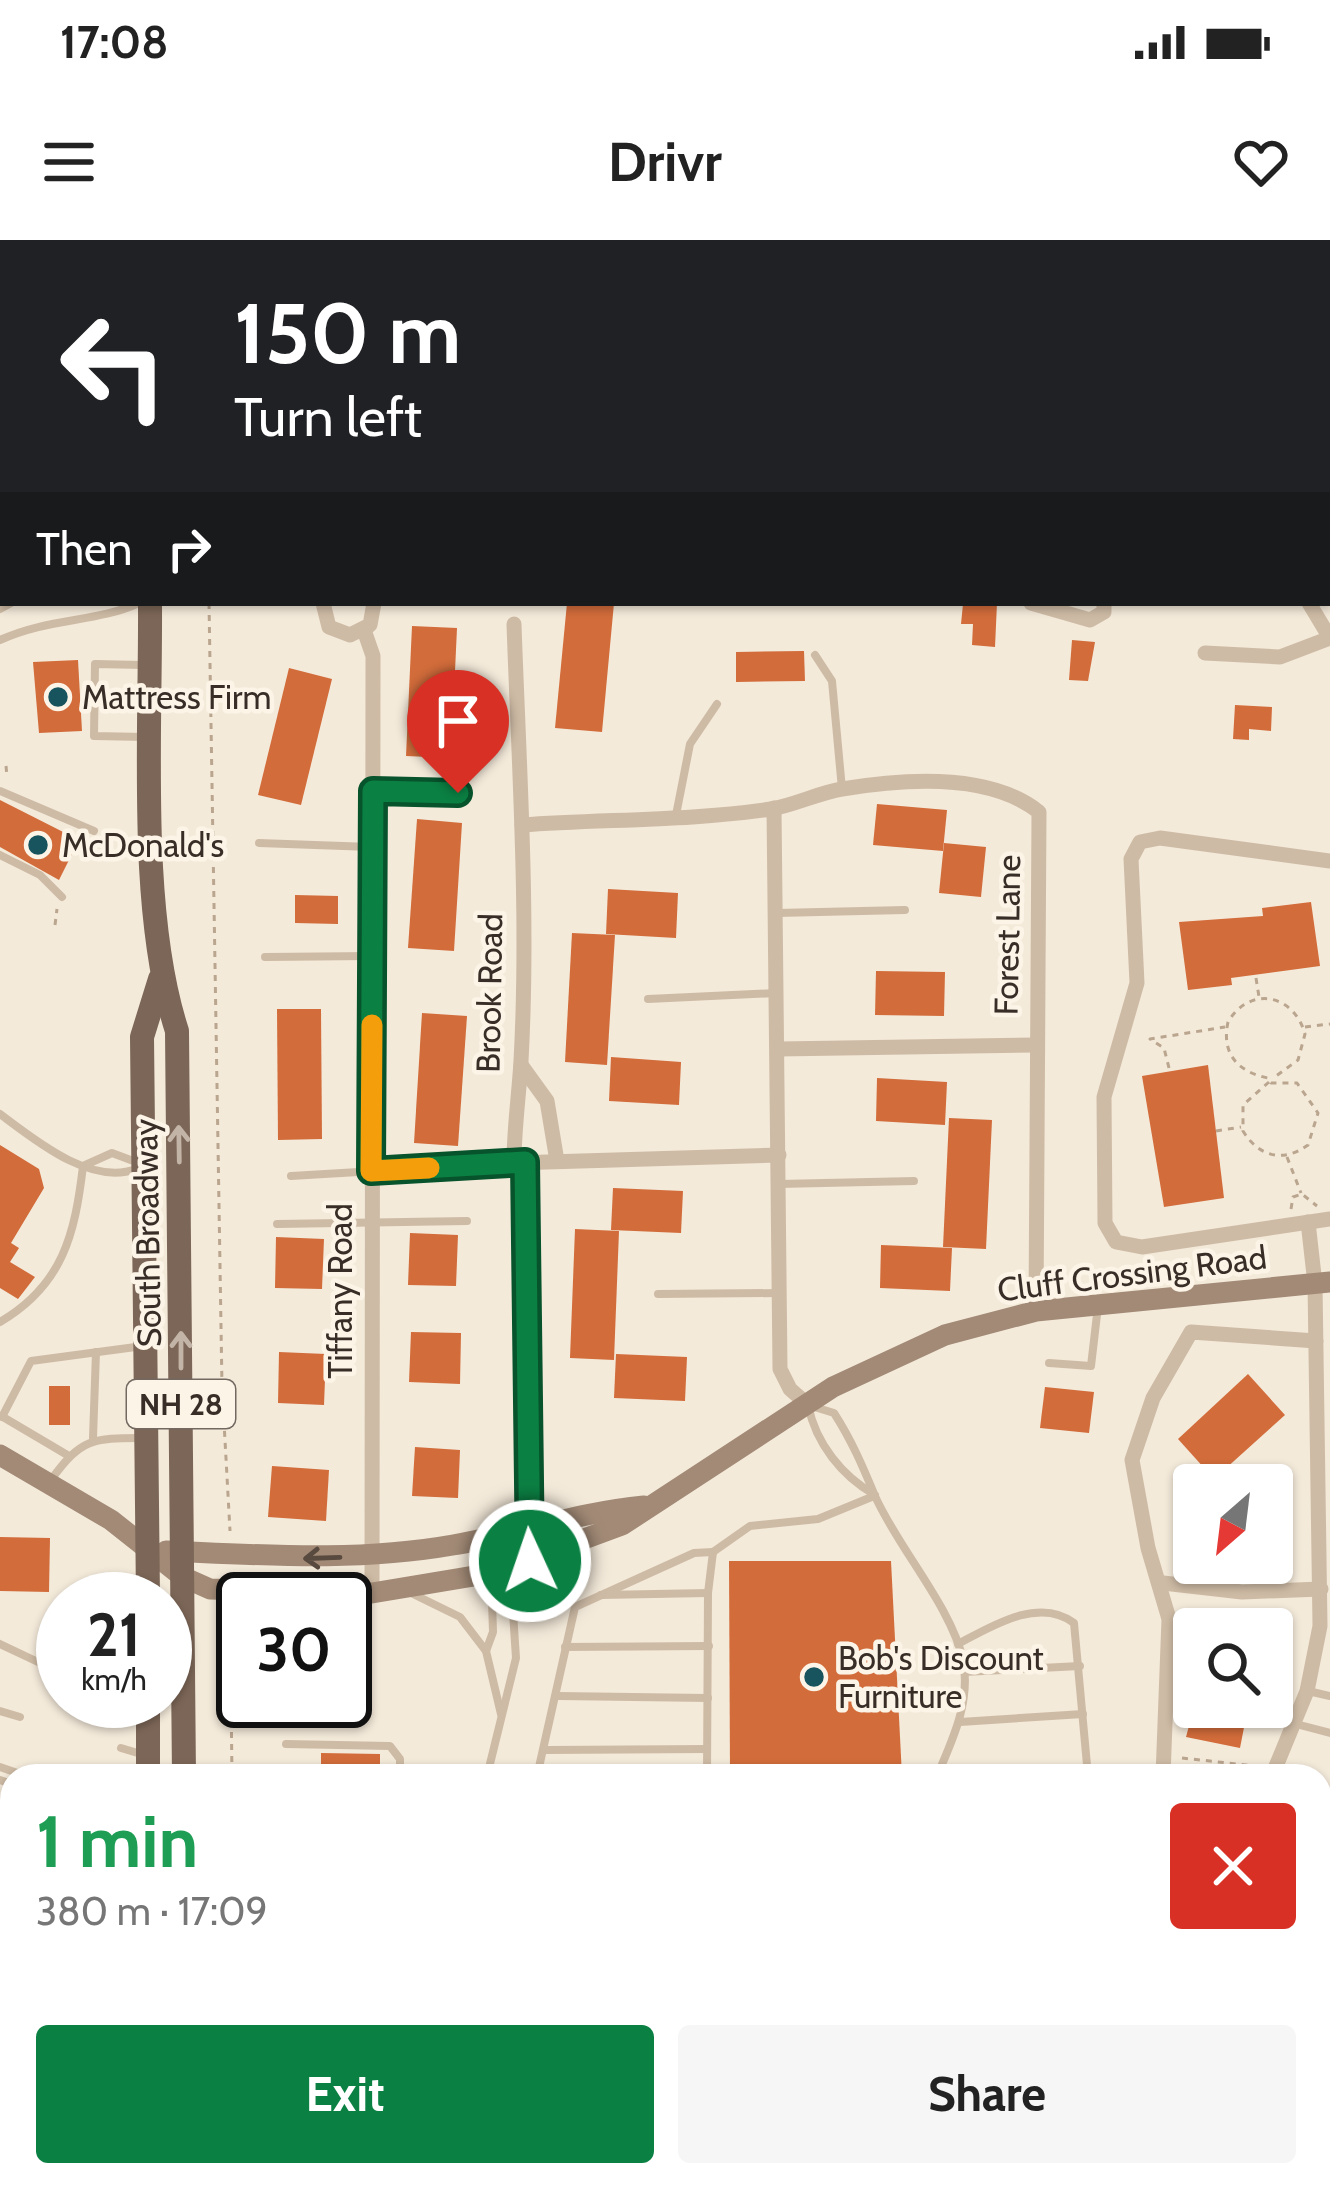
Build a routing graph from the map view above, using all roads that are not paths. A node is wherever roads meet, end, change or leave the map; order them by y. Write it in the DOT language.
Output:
graph roads {
  1 [pos="132,606"];
  2 [pos="150,606"];
  3 [pos="323,606"];
  4 [pos="374,606"];
  5 [pos="1041,606"];
  6 [pos="1104,606"];
  7 [pos="1311,606"];
  8 [pos="514,624"];
  9 [pos="364,630"];
  10 [pos="1330,638"];
  11 [pos="0,640"];
  12 [pos="1205,653"];
  13 [pos="815,655"];
  14 [pos="150,666"];
  15 [pos="717,704"];
  16 [pos="152,737"];
  17 [pos="842,789"];
  18 [pos="0,791"];
  19 [pos="373,791"];
  20 [pos="458,793"];
  21 [pos="774,808"];
  22 [pos="676,815"];
  23 [pos="522,825"];
  24 [pos="94,831"];
  25 [pos="259,843"];
  26 [pos="373,847"];
  27 [pos="0,855"];
  28 [pos="1330,861"];
  29 [pos="62,897"];
  30 [pos="905,910"];
  31 [pos="777,913"];
  32 [pos="372,956"];
  33 [pos="265,957"];
  34 [pos="160,980"];
  35 [pos="778,993"];
  36 [pos="648,999"];
  37 [pos="1035,1045"];
  38 [pos="779,1048"];
  39 [pos="521,1065"];
  40 [pos="0,1114"];
  41 [pos="779,1155"];
  42 [pos="557,1161"];
  43 [pos="519,1162"];
  44 [pos="83,1166"];
  45 [pos="143,1167"];
  46 [pos="371,1171"];
  47 [pos="291,1176"];
  48 [pos="914,1181"];
  49 [pos="779,1184"];
  50 [pos="1318,1216"];
  51 [pos="467,1221"];
  52 [pos="370,1222"];
  53 [pos="277,1225"];
  54 [pos="1323,1283"];
  55 [pos="781,1293"];
  56 [pos="658,1294"];
  57 [pos="1098,1305"];
  58 [pos="1036,1310"];
  59 [pos="0,1322"];
  60 [pos="1316,1341"];
  61 [pos="145,1346"];
  62 [pos="97,1352"];
  63 [pos="1049,1363"];
  64 [pos="808,1405"];
  65 [pos="1,1419"];
  66 [pos="93,1438"];
  67 [pos="146,1438"];
  68 [pos="0,1455"];
  69 [pos="69,1456"];
  70 [pos="1324,1469"];
  71 [pos="49,1484"];
  72 [pos="875,1495"];
  73 [pos="644,1506"];
  74 [pos="508,1533"];
  75 [pos="148,1550"];
  76 [pos="182,1551"];
  77 [pos="713,1552"];
  78 [pos="369,1556"];
  79 [pos="511,1567"];
  80 [pos="148,1572"];
  81 [pos="177,1572"];
  82 [pos="183,1572"];
  83 [pos="370,1572"];
  84 [pos="1162,1583"];
  85 [pos="1321,1588"];
  86 [pos="404,1591"];
  87 [pos="372,1593"];
  88 [pos="708,1593"];
  89 [pos="593,1595"];
  90 [pos="0,1644"];
  91 [pos="958,1644"];
  92 [pos="709,1646"];
  93 [pos="565,1647"];
  94 [pos="486,1651"];
  95 [pos="36,1661"];
  96 [pos="1080,1666"];
  97 [pos="964,1672"];
  98 [pos="1306,1691"];
  99 [pos="558,1696"];
  100 [pos="1330,1696"];
  101 [pos="708,1699"];
  102 [pos="0,1711"];
  103 [pos="1083,1714"];
  104 [pos="501,1715"];
  105 [pos="20,1717"];
  106 [pos="960,1722"];
  107 [pos="1295,1723"];
  108 [pos="148,1728"];
  109 [pos="184,1728"];
  110 [pos="1330,1733"];
  111 [pos="286,1744"];
  112 [pos="121,1748"];
  113 [pos="707,1749"];
  114 [pos="546,1750"];
  115 [pos="145,1764"];
  116 [pos="148,1764"];
  117 [pos="184,1764"];
  118 [pos="400,1764"];
  119 [pos="490,1764"];
  120 [pos="541,1764"];
  121 [pos="707,1764"];
  122 [pos="942,1764"];
  123 [pos="1087,1764"];
  124 [pos="1163,1764"];
  125 [pos="1277,1764"];
  1 -- 11 [label="lane"];
  2 -- 14 [label="main road, South Broadway / NH 28"];
  3 -- 9 [label="street"];
  4 -- 9 [label="street, Tiffany Road"];
  5 -- 6 [label="street"];
  7 -- 10 [label="street"];
  8 -- 23 [label="street, Brook Road"];
  9 -- 19 [label="street, Tiffany Road"];
  10 -- 12 [label="street"];
  13 -- 17 [label="lane"];
  14 -- 16 [label="main road, South Broadway / NH 28"];
  14 -- 16 [label="lane"];
  15 -- 22 [label="lane"];
  16 -- 34 [label="main road, South Broadway / NH 28"];
  17 -- 21 [label="street, Forest Lane"];
  17 -- 37 [label="street, Forest Lane"];
  18 -- 24 [label="lane"];
  19 -- 20 [label="lane"];
  19 -- 26 [label="street, Tiffany Road"];
  21 -- 22 [label="street, Forest Lane"];
  21 -- 31 [label="street"];
  22 -- 23 [label="street, Forest Lane"];
  23 -- 39 [label="street, Brook Road"];
  25 -- 26 [label="lane"];
  26 -- 32 [label="street, Tiffany Road"];
  27 -- 29 [label="lane"];
  28 -- 50 [label="street, Cluff Crossing Road"];
  30 -- 31 [label="lane"];
  31 -- 35 [label="street"];
  32 -- 33 [label="lane"];
  32 -- 46 [label="street, Tiffany Road"];
  34 -- 45 [label="main road, South Broadway / NH 28"];
  76 -- 34 [label="main road, South Broadway / NH 28, one-way"];
  35 -- 36 [label="lane"];
  35 -- 38 [label="street"];
  37 -- 38 [label="street, Forest Lane"];
  37 -- 58 [label="street, Forest Lane"];
  38 -- 41 [label="street"];
  39 -- 42 [label="street"];
  39 -- 43 [label="street, Brook Road"];
  40 -- 44 [label="lane"];
  41 -- 42 [label="street"];
  41 -- 49 [label="street"];
  42 -- 43 [label="street"];
  43 -- 46 [label="lane"];
  43 -- 74 [label="street, Brook Road"];
  44 -- 45 [label="lane"];
  44 -- 45 [label="lane"];
  44 -- 59 [label="lane"];
  45 -- 61 [label="main road, South Broadway / NH 28"];
  46 -- 47 [label="lane"];
  46 -- 52 [label="street, Tiffany Road"];
  48 -- 49 [label="lane"];
  49 -- 55 [label="street"];
  50 -- 54 [label="street, Cluff Crossing Road"];
  51 -- 52 [label="lane"];
  52 -- 53 [label="lane"];
  52 -- 78 [label="street, Tiffany Road"];
  54 -- 57 [label="street, Cluff Crossing Road"];
  54 -- 60 [label="street"];
  55 -- 56 [label="lane"];
  55 -- 64 [label="street"];
  57 -- 58 [label="street, Cluff Crossing Road"];
  57 -- 63 [label="lane"];
  58 -- 64 [label="street, Cluff Crossing Road"];
  60 -- 70 [label="street"];
  60 -- 84 [label="street"];
  61 -- 62 [label="lane"];
  61 -- 67 [label="main road, South Broadway / NH 28"];
  62 -- 65 [label="lane"];
  62 -- 66 [label="lane"];
  64 -- 72 [label="lane"];
  64 -- 72 [label="lane"];
  64 -- 73 [label="street, Cluff Crossing Road"];
  65 -- 69 [label="lane"];
  66 -- 67 [label="lane"];
  66 -- 69 [label="lane"];
  67 -- 75 [label="main road, South Broadway / NH 28"];
  68 -- 71 [label="street, Cluff Crossing Road"];
  69 -- 71 [label="lane"];
  70 -- 85 [label="street"];
  71 -- 75 [label="street, Cluff Crossing Road"];
  72 -- 77 [label="lane"];
  72 -- 91 [label="lane"];
  73 -- 74 [label="street, Cluff Crossing Road"];
  73 -- 79 [label="street, Cluff Crossing Road"];
  74 -- 78 [label="street, Cluff Crossing Road"];
  74 -- 79 [label="street, Brook Road"];
  74 -- 79 [label="lane"];
  75 -- 76 [label="street, Cluff Crossing Road"];
  75 -- 80 [label="main road, South Broadway / NH 28"];
  75 -- 81 [label="street, Cluff Crossing Road"];
  78 -- 76 [label="street, Cluff Crossing Road, one-way"];
  76 -- 82 [label="main road, South Broadway / NH 28"];
  77 -- 88 [label="lane"];
  77 -- 89 [label="lane"];
  78 -- 83 [label="street, Tiffany Road"];
  79 -- 86 [label="street, Cluff Crossing Road"];
  79 -- 94 [label="lane"];
  79 -- 104 [label="lane"];
  84 -- 85 [label="street"];
  84 -- 124 [label="street"];
  85 -- 98 [label="street"];
  86 -- 87 [label="street, Cluff Crossing Road"];
  86 -- 94 [label="lane"];
  88 -- 89 [label="lane"];
  88 -- 92 [label="lane"];
  89 -- 93 [label="lane"];
  90 -- 95 [label="lane"];
  91 -- 96 [label="lane"];
  91 -- 97 [label="lane"];
  92 -- 93 [label="lane"];
  92 -- 101 [label="lane"];
  93 -- 99 [label="lane"];
  94 -- 104 [label="lane"];
  96 -- 97 [label="lane"];
  96 -- 103 [label="lane"];
  97 -- 106 [label="lane"];
  98 -- 100 [label="lane"];
  98 -- 107 [label="street"];
  99 -- 101 [label="lane"];
  99 -- 114 [label="lane"];
  101 -- 113 [label="lane"];
  102 -- 105 [label="lane"];
  103 -- 106 [label="lane"];
  103 -- 123 [label="lane"];
  104 -- 119 [label="lane"];
  106 -- 122 [label="lane"];
  107 -- 110 [label="lane"];
  107 -- 125 [label="street"];
  108 -- 116 [label="main road"];
  109 -- 117 [label="main road, South Broadway / NH 28"];
  111 -- 118 [label="lane"];
  112 -- 115 [label="lane"];
  113 -- 114 [label="lane"];
  113 -- 121 [label="lane"];
  114 -- 120 [label="lane"];
}
